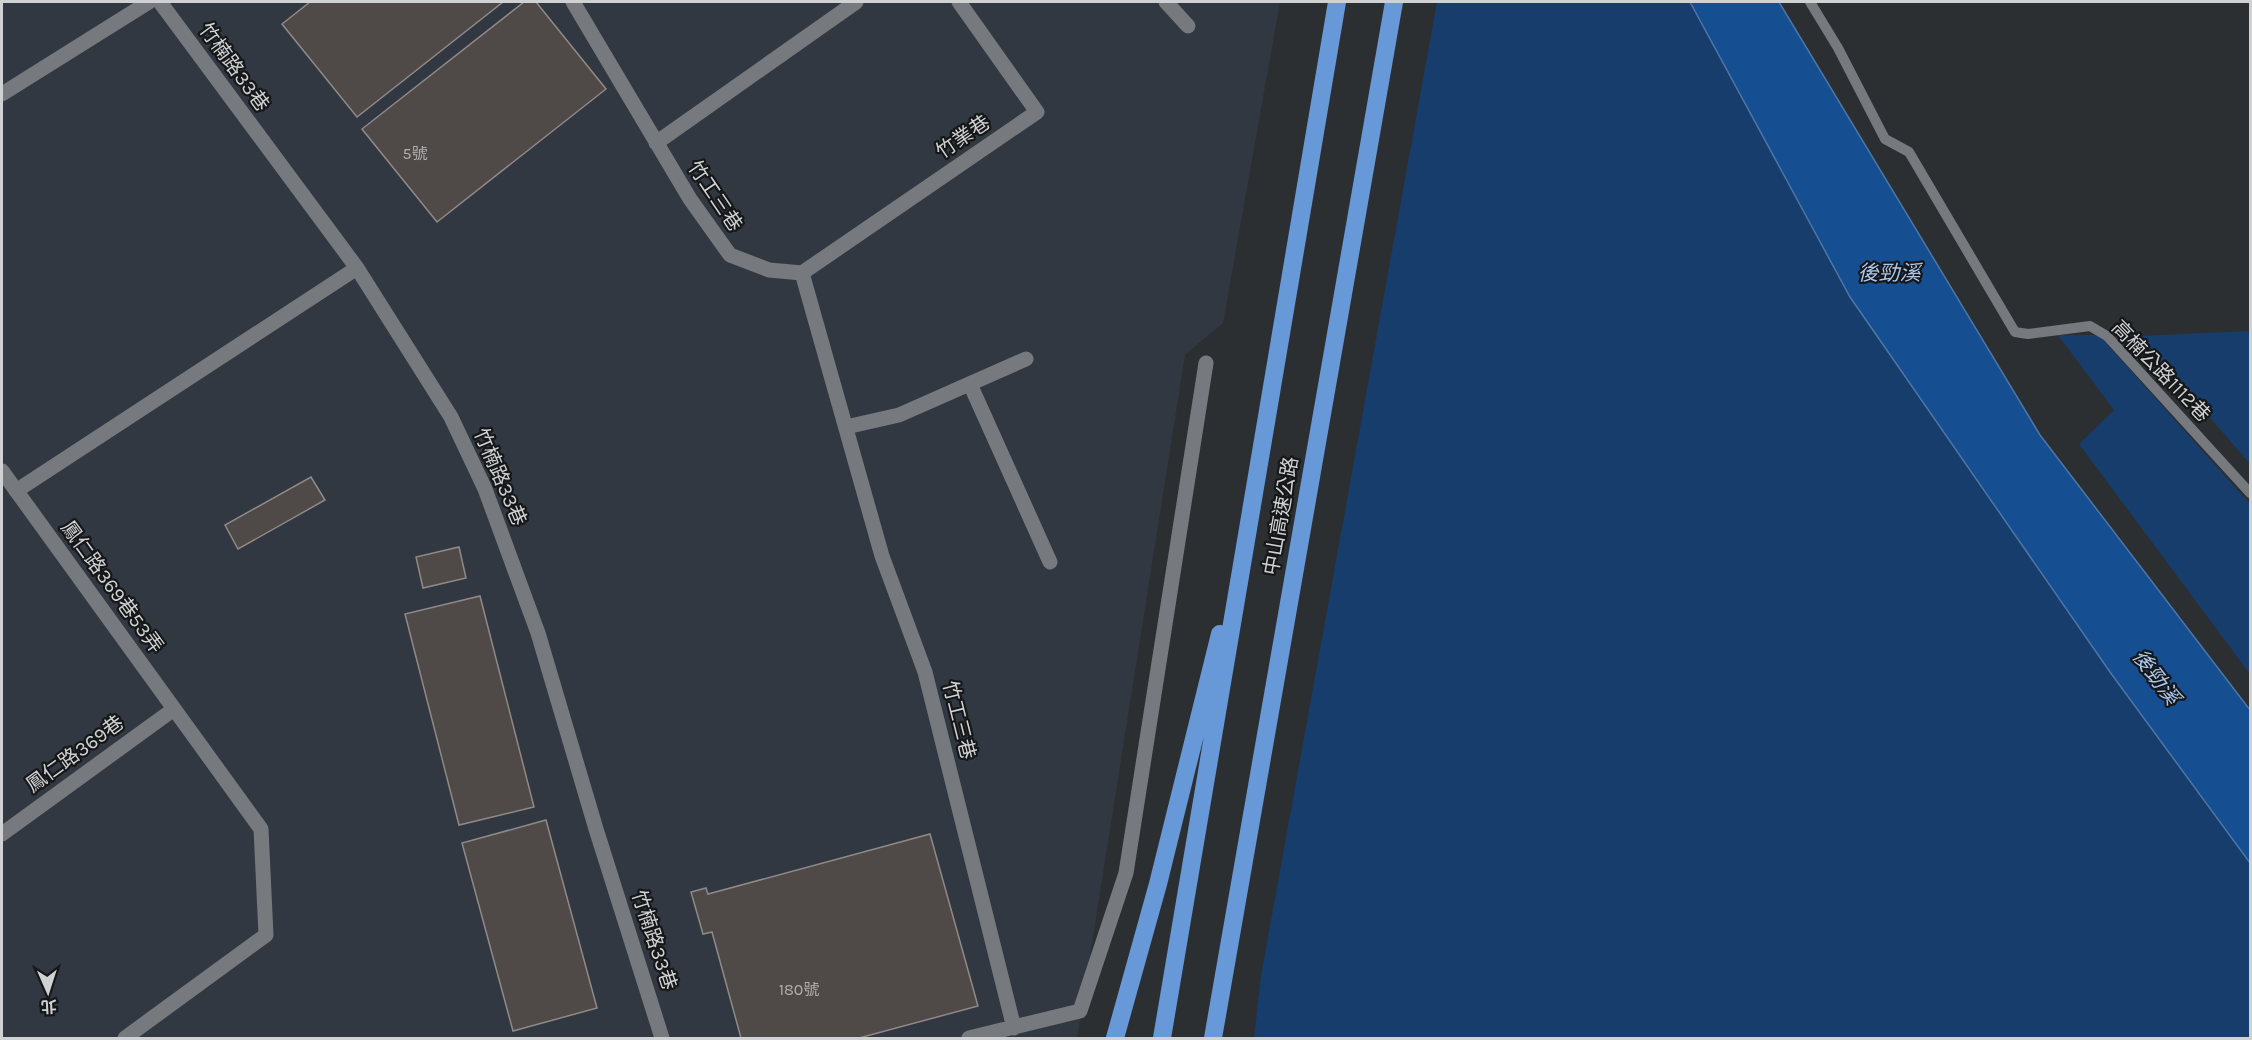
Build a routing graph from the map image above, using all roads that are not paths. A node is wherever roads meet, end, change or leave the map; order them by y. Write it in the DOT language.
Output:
graph roads {
  1 [pos="149,2"];
  2 [pos="160,2"];
  3 [pos="573,2"];
  4 [pos="856,2"];
  5 [pos="959,2"];
  6 [pos="1166,2"];
  7 [pos="1337,2"];
  8 [pos="1394,2"];
  9 [pos="1810,2"];
  10 [pos="1188,26"];
  11 [pos="2,94"];
  12 [pos="656,143"];
  13 [pos="357,268"];
  14 [pos="802,273"];
  15 [pos="1026,359"];
  16 [pos="1206,363"];
  17 [pos="970,384"];
  18 [pos="846,427"];
  19 [pos="2,471"];
  20 [pos="16,491"];
  21 [pos="2250,494"];
  22 [pos="1255,495"];
  23 [pos="1050,562"];
  24 [pos="174,709"];
  25 [pos="2,834"];
  26 [pos="1014,1028"];
  27 [pos="125,1038"];
  28 [pos="662,1038"];
  29 [pos="969,1038"];
  30 [pos="1115,1038"];
  31 [pos="1162,1038"];
  32 [pos="1212,1038"];
  1 -- 11 [label="street"];
  2 -- 13 [label="street, 竹楠路33巷"];
  3 -- 12 [label="street, 竹工三巷"];
  4 -- 12 [label="street"];
  5 -- 14 [label="street, 竹業巷"];
  6 -- 10 [label="street"];
  7 -- 22 [label="highway, 中山高速公路"];
  8 -- 32 [label="highway, 中山高速公路"];
  9 -- 21 [label="lane, 高楠公路1112巷"];
  12 -- 14 [label="street, 竹工三巷"];
  13 -- 20 [label="street"];
  13 -- 28 [label="street, 竹楠路33巷"];
  14 -- 18 [label="street, 竹工三巷"];
  15 -- 17 [label="street"];
  16 -- 26 [label="street"];
  17 -- 18 [label="street"];
  17 -- 23 [label="street"];
  18 -- 26 [label="street, 竹工三巷"];
  19 -- 20 [label="street, 鳳仁路369巷53弄"];
  20 -- 24 [label="street, 鳳仁路369巷53弄"];
  22 -- 30 [label="highway"];
  22 -- 31 [label="highway, 中山高速公路"];
  24 -- 25 [label="street, 鳳仁路369巷"];
  24 -- 27 [label="street, 鳳仁路369巷53弄"];
  26 -- 29 [label="street"];
}
